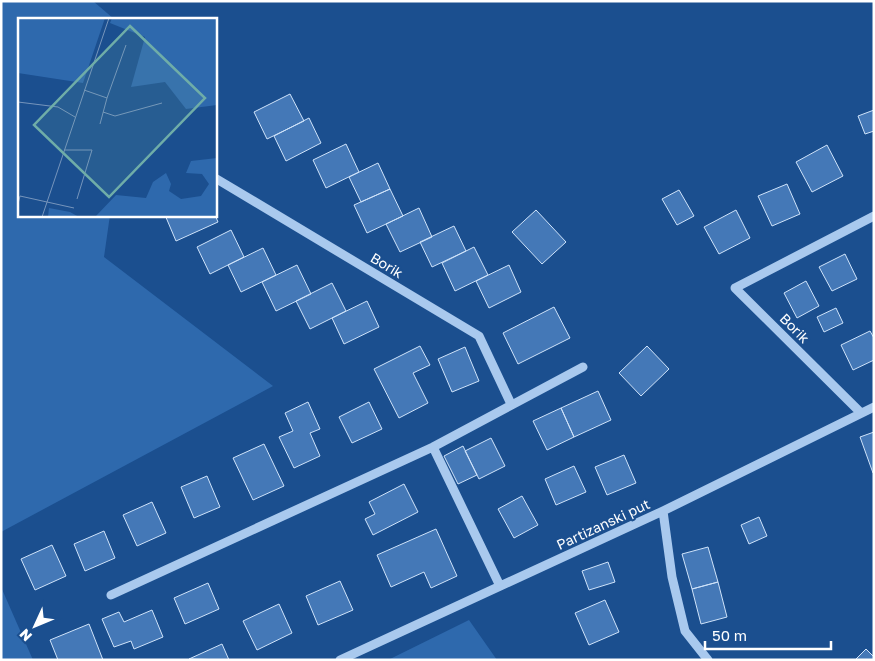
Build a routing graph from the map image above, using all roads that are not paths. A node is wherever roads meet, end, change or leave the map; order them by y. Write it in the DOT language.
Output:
graph roads {
  1 [pos="216,179"];
  2 [pos="874,216"];
  3 [pos="583,367"];
  4 [pos="511,404"];
  5 [pos="874,407"];
  6 [pos="861,413"];
  7 [pos="433,447"];
  8 [pos="663,511"];
  9 [pos="500,586"];
  10 [pos="111,594"];
  11 [pos="340,660"];
  12 [pos="708,660"];
  1 -- 4 [label="street, Borik"];
  2 -- 6 [label="street, Borik"];
  3 -- 4 [label="street"];
  4 -- 7 [label="street"];
  5 -- 6 [label="street, Partizanski put"];
  6 -- 8 [label="street, Partizanski put"];
  7 -- 9 [label="street"];
  7 -- 10 [label="street"];
  8 -- 9 [label="street, Partizanski put"];
  8 -- 12 [label="street"];
  9 -- 11 [label="street, Partizanski put"];
}
